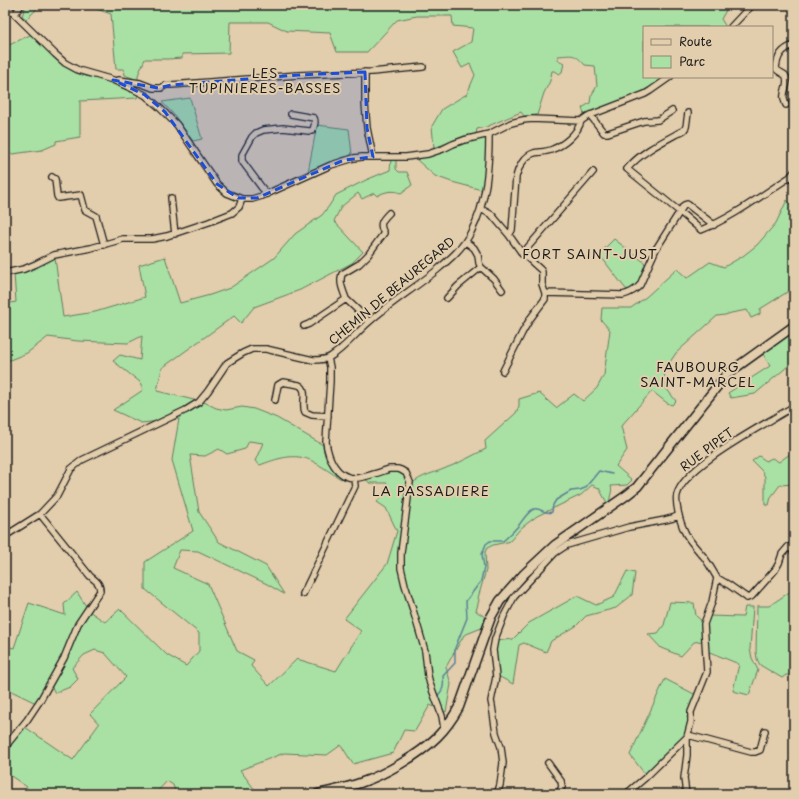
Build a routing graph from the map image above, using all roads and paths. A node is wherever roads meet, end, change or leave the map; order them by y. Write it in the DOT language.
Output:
graph roads {
  1 [pos="5,5"];
  2 [pos="21,5"];
  3 [pos="753,5"];
  4 [pos="15,14"];
  5 [pos="732,26"];
  6 [pos="794,45"];
  7 [pos="423,67"];
  8 [pos="366,72"];
  9 [pos="669,78"];
  10 [pos="113,80"];
  11 [pos="786,105"];
  12 [pos="672,111"];
  13 [pos="688,113"];
  14 [pos="291,114"];
  15 [pos="590,115"];
  16 [pos="581,121"];
  17 [pos="490,134"];
  18 [pos="374,157"];
  19 [pos="593,172"];
  20 [pos="794,172"];
  21 [pos="52,178"];
  22 [pos="268,194"];
  23 [pos="171,198"];
  24 [pos="242,199"];
  25 [pos="480,209"];
  26 [pos="680,212"];
  27 [pos="389,213"];
  28 [pos="714,225"];
  29 [pos="175,234"];
  30 [pos="509,235"];
  31 [pos="466,242"];
  32 [pos="104,245"];
  33 [pos="522,254"];
  34 [pos="481,267"];
  35 [pos="5,273"];
  36 [pos="502,290"];
  37 [pos="545,293"];
  38 [pos="447,298"];
  39 [pos="346,299"];
  40 [pos="368,322"];
  41 [pos="304,326"];
  42 [pos="794,326"];
  43 [pos="328,358"];
  44 [pos="503,371"];
  45 [pos="275,400"];
  46 [pos="794,406"];
  47 [pos="328,416"];
  48 [pos="354,478"];
  49 [pos="40,514"];
  50 [pos="679,515"];
  51 [pos="5,536"];
  52 [pos="553,551"];
  53 [pos="794,552"];
  54 [pos="717,578"];
  55 [pos="303,594"];
  56 [pos="444,728"];
  57 [pos="765,731"];
  58 [pos="688,736"];
  59 [pos="5,750"];
  60 [pos="548,763"];
  61 [pos="318,794"];
  62 [pos="497,794"];
  63 [pos="558,794"];
  64 [pos="626,794"];
  65 [pos="686,794"];
  1 -- 4 [label="street"];
  2 -- 4 [label="street"];
  3 -- 5 [label="street"];
  4 -- 10 [label="street"];
  6 -- 11 [label="street"];
  7 -- 8 [label="street"];
  8 -- 10 [label="street"];
  8 -- 18 [label="street"];
  9 -- 15 [label="street"];
  10 -- 24 [label="street"];
  12 -- 15 [label="street"];
  13 -- 26 [label="street"];
  14 -- 22 [label="street"];
  15 -- 16 [label="street"];
  16 -- 17 [label="street"];
  16 -- 30 [label="street"];
  17 -- 18 [label="street"];
  17 -- 25 [label="street, CHEMIN DE BEAUREGARD"];
  18 -- 22 [label="street"];
  19 -- 33 [label="street"];
  20 -- 28 [label="street"];
  21 -- 32 [label="street"];
  22 -- 24 [label="street"];
  23 -- 29 [label="street"];
  24 -- 29 [label="street"];
  25 -- 30 [label="street"];
  25 -- 31 [label="street, CHEMIN DE BEAUREGARD"];
  26 -- 28 [label="street"];
  26 -- 28 [label="street"];
  26 -- 37 [label="street"];
  27 -- 39 [label="street"];
  29 -- 32 [label="street"];
  30 -- 33 [label="street"];
  31 -- 34 [label="street"];
  31 -- 40 [label="street, CHEMIN DE BEAUREGARD"];
  32 -- 35 [label="street"];
  33 -- 37 [label="street"];
  34 -- 36 [label="street"];
  34 -- 38 [label="street"];
  37 -- 44 [label="street"];
  39 -- 40 [label="street"];
  39 -- 41 [label="street"];
  40 -- 43 [label="street, CHEMIN DE BEAUREGARD"];
  42 -- 52 [label="main road"];
  43 -- 47 [label="street"];
  43 -- 49 [label="street, CHEMIN DE BEAUREGARD"];
  45 -- 47 [label="street"];
  46 -- 50 [label="street, RUE PIPET"];
  47 -- 48 [label="street"];
  48 -- 55 [label="street"];
  48 -- 56 [label="street"];
  49 -- 51 [label="street, CHEMIN DE BEAUREGARD"];
  49 -- 59 [label="street"];
  50 -- 52 [label="street"];
  50 -- 54 [label="street, RUE PIPET"];
  52 -- 56 [label="main road"];
  52 -- 62 [label="street"];
  53 -- 54 [label="street"];
  54 -- 58 [label="street"];
  56 -- 61 [label="main road"];
  57 -- 58 [label="street"];
  58 -- 64 [label="street"];
  58 -- 65 [label="street"];
  60 -- 63 [label="street"];
}
